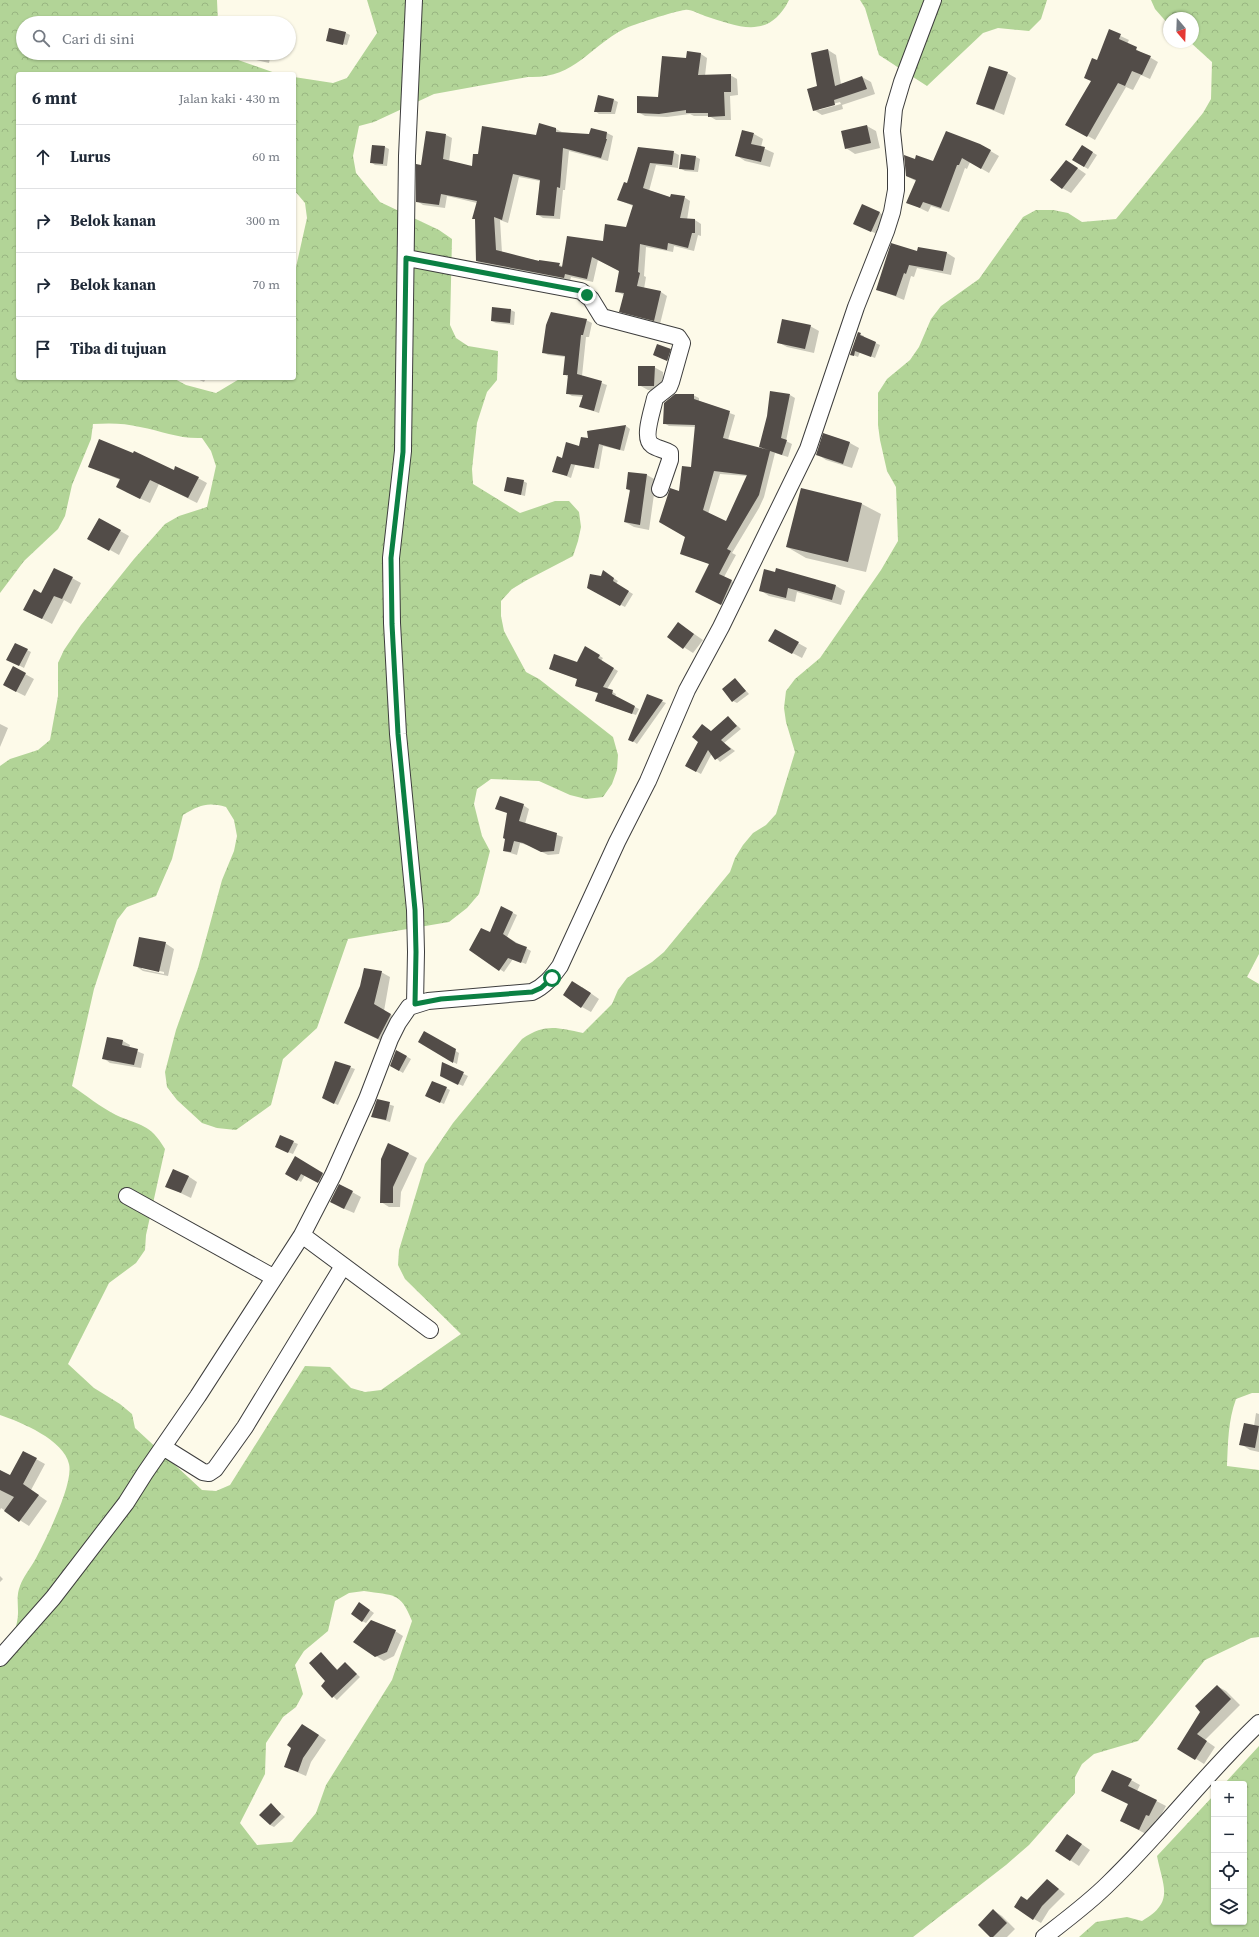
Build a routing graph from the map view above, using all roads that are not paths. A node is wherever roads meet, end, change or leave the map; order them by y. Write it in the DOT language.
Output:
graph roads {
  1 [pos="414,0"];
  2 [pos="933,0"];
  3 [pos="406,258"];
  4 [pos="660,489"];
  5 [pos="415,1004"];
  6 [pos="127,1196"];
  7 [pos="302,1235"];
  8 [pos="343,1266"];
  9 [pos="274,1277"];
  10 [pos="430,1330"];
  11 [pos="163,1446"];
  12 [pos="0,1658"];
  13 [pos="1259,1723"];
  14 [pos="1044,1937"];
  1 -- 3 [label="street"];
  2 -- 5 [label="street"];
  3 -- 4 [label="street"];
  3 -- 5 [label="street"];
  5 -- 7 [label="street"];
  6 -- 9 [label="street"];
  7 -- 8 [label="street"];
  7 -- 9 [label="street"];
  8 -- 10 [label="street"];
  8 -- 11 [label="street"];
  9 -- 11 [label="street"];
  11 -- 12 [label="street"];
  13 -- 14 [label="street"];
}
